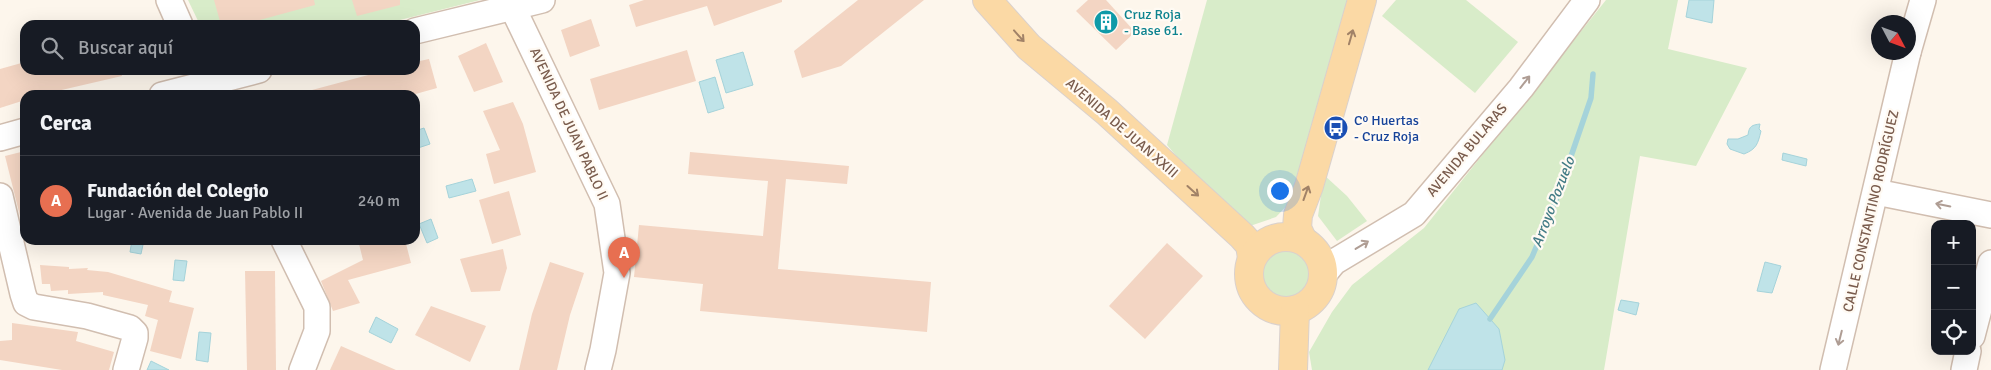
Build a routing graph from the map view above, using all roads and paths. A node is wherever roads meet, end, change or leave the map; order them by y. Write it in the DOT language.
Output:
graph roads {
  1 [pos="169,0"];
  2 [pos="542,0"];
  3 [pos="987,0"];
  4 [pos="1362,0"];
  5 [pos="1588,0"];
  6 [pos="1923,0"];
  7 [pos="511,3"];
  8 [pos="178,20"];
  9 [pos="1916,24"];
  10 [pos="420,30"];
  11 [pos="1906,60"];
  12 [pos="239,75"];
  13 [pos="208,83"];
  14 [pos="181,90"];
  15 [pos="20,132"];
  16 [pos="0,138"];
  17 [pos="1876,192"];
  18 [pos="0,196"];
  19 [pos="1991,214"];
  20 [pos="1302,239"];
  21 [pos="286,245"];
  22 [pos="1252,258"];
  23 [pos="1991,263"];
  24 [pos="1324,274"];
  25 [pos="1288,310"];
  26 [pos="1976,321"];
  27 [pos="1967,355"];
  28 [pos="126,370"];
  29 [pos="302,370"];
  30 [pos="598,370"];
  31 [pos="1277,370"];
  32 [pos="1293,370"];
  33 [pos="1833,370"];
  34 [pos="1964,370"];
  1 -- 8 [label="street"];
  2 -- 7 [label="street"];
  3 -- 22 [label="main road, AVENIDA DE JUAN XXIII, one-way"];
  20 -- 4 [label="main road, one-way"];
  24 -- 5 [label="street, AVENIDA BULARAS, one-way"];
  6 -- 9 [label="street, CALLE CONSTANTINO RODRÍGUEZ"];
  7 -- 10 [label="street"];
  7 -- 30 [label="street, AVENIDA DE JUAN PABLO II"];
  11 -- 17 [label="street, CALLE CONSTANTINO RODRÍGUEZ"];
  12 -- 13 [label="street"];
  13 -- 14 [label="street"];
  15 -- 16 [label="street"];
  19 -- 17 [label="street, one-way"];
  17 -- 33 [label="street, CALLE CONSTANTINO RODRÍGUEZ, one-way"];
  18 -- 28 [label="street"];
  20 -- 22 [label="main road"];
  20 -- 24 [label="main road"];
  21 -- 29 [label="street"];
  22 -- 25 [label="main road, AVENIDA DE JUAN XXIII"];
  23 -- 26 [label="street"];
  24 -- 25 [label="main road"];
  25 -- 31 [label="main road"];
  25 -- 32 [label="main road"];
  27 -- 34 [label="street"];
}
